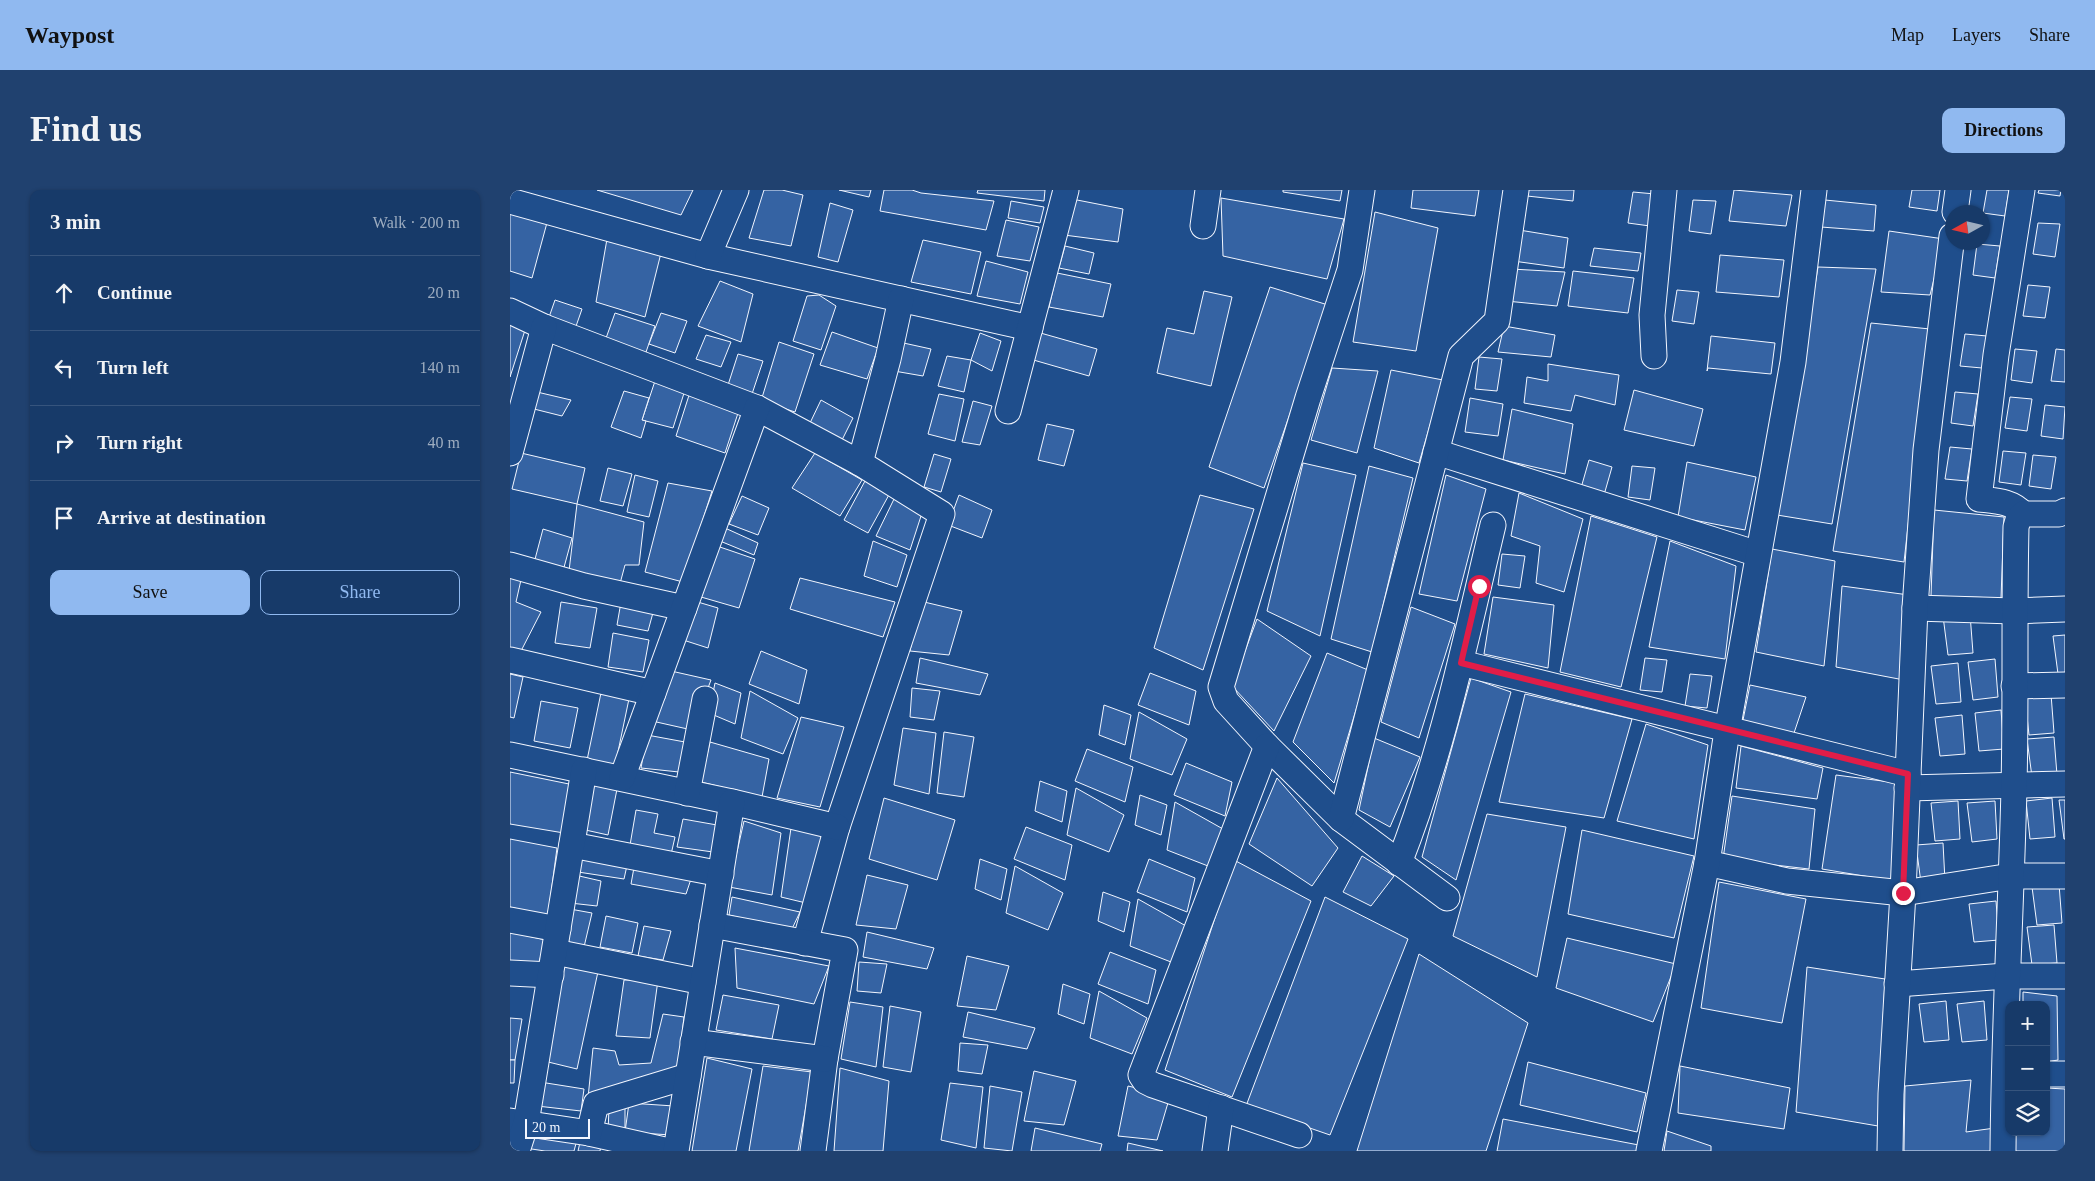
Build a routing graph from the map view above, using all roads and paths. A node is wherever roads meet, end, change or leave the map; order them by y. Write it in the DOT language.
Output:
graph roads {
  1 [pos="736,190"];
  2 [pos="1066,190"];
  3 [pos="1208,190"];
  4 [pos="1362,190"];
  5 [pos="1516,190"];
  6 [pos="1664,190"];
  7 [pos="1814,190"];
  8 [pos="1958,190"];
  9 [pos="2022,190"];
  10 [pos="510,201"];
  11 [pos="1956,205"];
  12 [pos="1203,226"];
  13 [pos="1950,250"];
  14 [pos="708,256"];
  15 [pos="901,299"];
  16 [pos="510,311"];
  17 [pos="544,327"];
  18 [pos="1030,328"];
  19 [pos="1654,356"];
  20 [pos="757,408"];
  21 [pos="1008,411"];
  22 [pos="1436,452"];
  23 [pos="510,453"];
  24 [pos="860,463"];
  25 [pos="2065,511"];
  26 [pos="2023,514"];
  27 [pos="1494,524"];
  28 [pos="1758,554"];
  29 [pos="510,565"];
  30 [pos="684,608"];
  31 [pos="1915,608"];
  32 [pos="2065,609"];
  33 [pos="2014,611"];
  34 [pos="510,660"];
  35 [pos="1461,663"];
  36 [pos="2065,685"];
  37 [pos="2014,686"];
  38 [pos="653,693"];
  39 [pos="705,699"];
  40 [pos="1727,730"];
  41 [pos="1267,746"];
  42 [pos="510,755"];
  43 [pos="584,770"];
  44 [pos="622,778"];
  45 [pos="1907,781"];
  46 [pos="2065,784"];
  47 [pos="2014,785"];
  48 [pos="687,793"];
  49 [pos="732,802"];
  50 [pos="1341,819"];
  51 [pos="837,827"];
  52 [pos="572,845"];
  53 [pos="1399,863"];
  54 [pos="1707,863"];
  55 [pos="721,874"];
  56 [pos="2011,876"];
  57 [pos="2065,876"];
  58 [pos="1903,893"];
  59 [pos="1447,898"];
  60 [pos="510,920"];
  61 [pos="712,925"];
  62 [pos="805,943"];
  63 [pos="555,952"];
  64 [pos="510,973"];
  65 [pos="2006,976"];
  66 [pos="2065,976"];
  67 [pos="703,982"];
  68 [pos="1897,984"];
  69 [pos="693,1042"];
  70 [pos="2006,1046"];
  71 [pos="825,1059"];
  72 [pos="2050,1074"];
  73 [pos="2065,1074"];
  74 [pos="688,1076"];
  75 [pos="2006,1091"];
  76 [pos="1221,1108"];
  77 [pos="518,1122"];
  78 [pos="588,1133"];
  79 [pos="1299,1135"];
  80 [pos="517,1151"];
  81 [pos="669,1151"];
  82 [pos="676,1151"];
  83 [pos="813,1151"];
  84 [pos="1215,1151"];
  85 [pos="1649,1151"];
  86 [pos="1890,1151"];
  87 [pos="2004,1151"];
  1 -- 14 [label="street"];
  2 -- 18 [label="street"];
  3 -- 12 [label="street"];
  4 -- 41 [label="street"];
  5 -- 22 [label="street"];
  6 -- 19 [label="street"];
  7 -- 28 [label="street"];
  8 -- 11 [label="street"];
  9 -- 26 [label="street"];
  10 -- 14 [label="street"];
  13 -- 31 [label="street"];
  14 -- 15 [label="street"];
  15 -- 18 [label="street"];
  15 -- 24 [label="street"];
  16 -- 17 [label="street"];
  17 -- 20 [label="street"];
  17 -- 23 [label="street"];
  18 -- 21 [label="street"];
  20 -- 24 [label="street"];
  20 -- 30 [label="street"];
  22 -- 28 [label="street"];
  22 -- 50 [label="street"];
  24 -- 51 [label="street"];
  25 -- 26 [label="street"];
  26 -- 33 [label="street"];
  27 -- 35 [label="street"];
  28 -- 40 [label="street"];
  29 -- 30 [label="street"];
  30 -- 38 [label="street"];
  31 -- 33 [label="street"];
  31 -- 45 [label="street"];
  32 -- 33 [label="street"];
  33 -- 37 [label="street"];
  34 -- 38 [label="street"];
  35 -- 40 [label="street"];
  35 -- 53 [label="street"];
  36 -- 37 [label="street"];
  37 -- 47 [label="street"];
  38 -- 44 [label="street"];
  39 -- 48 [label="street"];
  40 -- 45 [label="street"];
  40 -- 54 [label="street"];
  41 -- 50 [label="street"];
  41 -- 76 [label="street"];
  42 -- 43 [label="street"];
  43 -- 44 [label="street"];
  43 -- 52 [label="street"];
  44 -- 48 [label="street"];
  45 -- 47 [label="street"];
  45 -- 58 [label="street"];
  46 -- 47 [label="street"];
  47 -- 56 [label="street"];
  48 -- 49 [label="street"];
  49 -- 51 [label="street"];
  49 -- 55 [label="street"];
  50 -- 53 [label="street"];
  51 -- 62 [label="street"];
  52 -- 55 [label="street"];
  52 -- 63 [label="street"];
  53 -- 59 [label="street"];
  54 -- 58 [label="street"];
  54 -- 85 [label="street"];
  55 -- 61 [label="street"];
  56 -- 57 [label="street"];
  56 -- 58 [label="street"];
  56 -- 65 [label="street"];
  58 -- 68 [label="street"];
  60 -- 63 [label="street"];
  61 -- 62 [label="street"];
  61 -- 67 [label="street"];
  62 -- 71 [label="street"];
  63 -- 64 [label="street"];
  63 -- 67 [label="street"];
  63 -- 77 [label="street"];
  65 -- 66 [label="street"];
  65 -- 68 [label="street"];
  65 -- 70 [label="street"];
  67 -- 69 [label="street"];
  68 -- 86 [label="street"];
  69 -- 71 [label="street"];
  69 -- 74 [label="street"];
  71 -- 83 [label="street"];
  72 -- 73 [label="street"];
  74 -- 78 [label="street"];
  74 -- 82 [label="street"];
  75 -- 87 [label="street"];
  76 -- 79 [label="street"];
  76 -- 84 [label="street"];
  77 -- 78 [label="street"];
  77 -- 80 [label="street"];
  78 -- 81 [label="street"];
}
